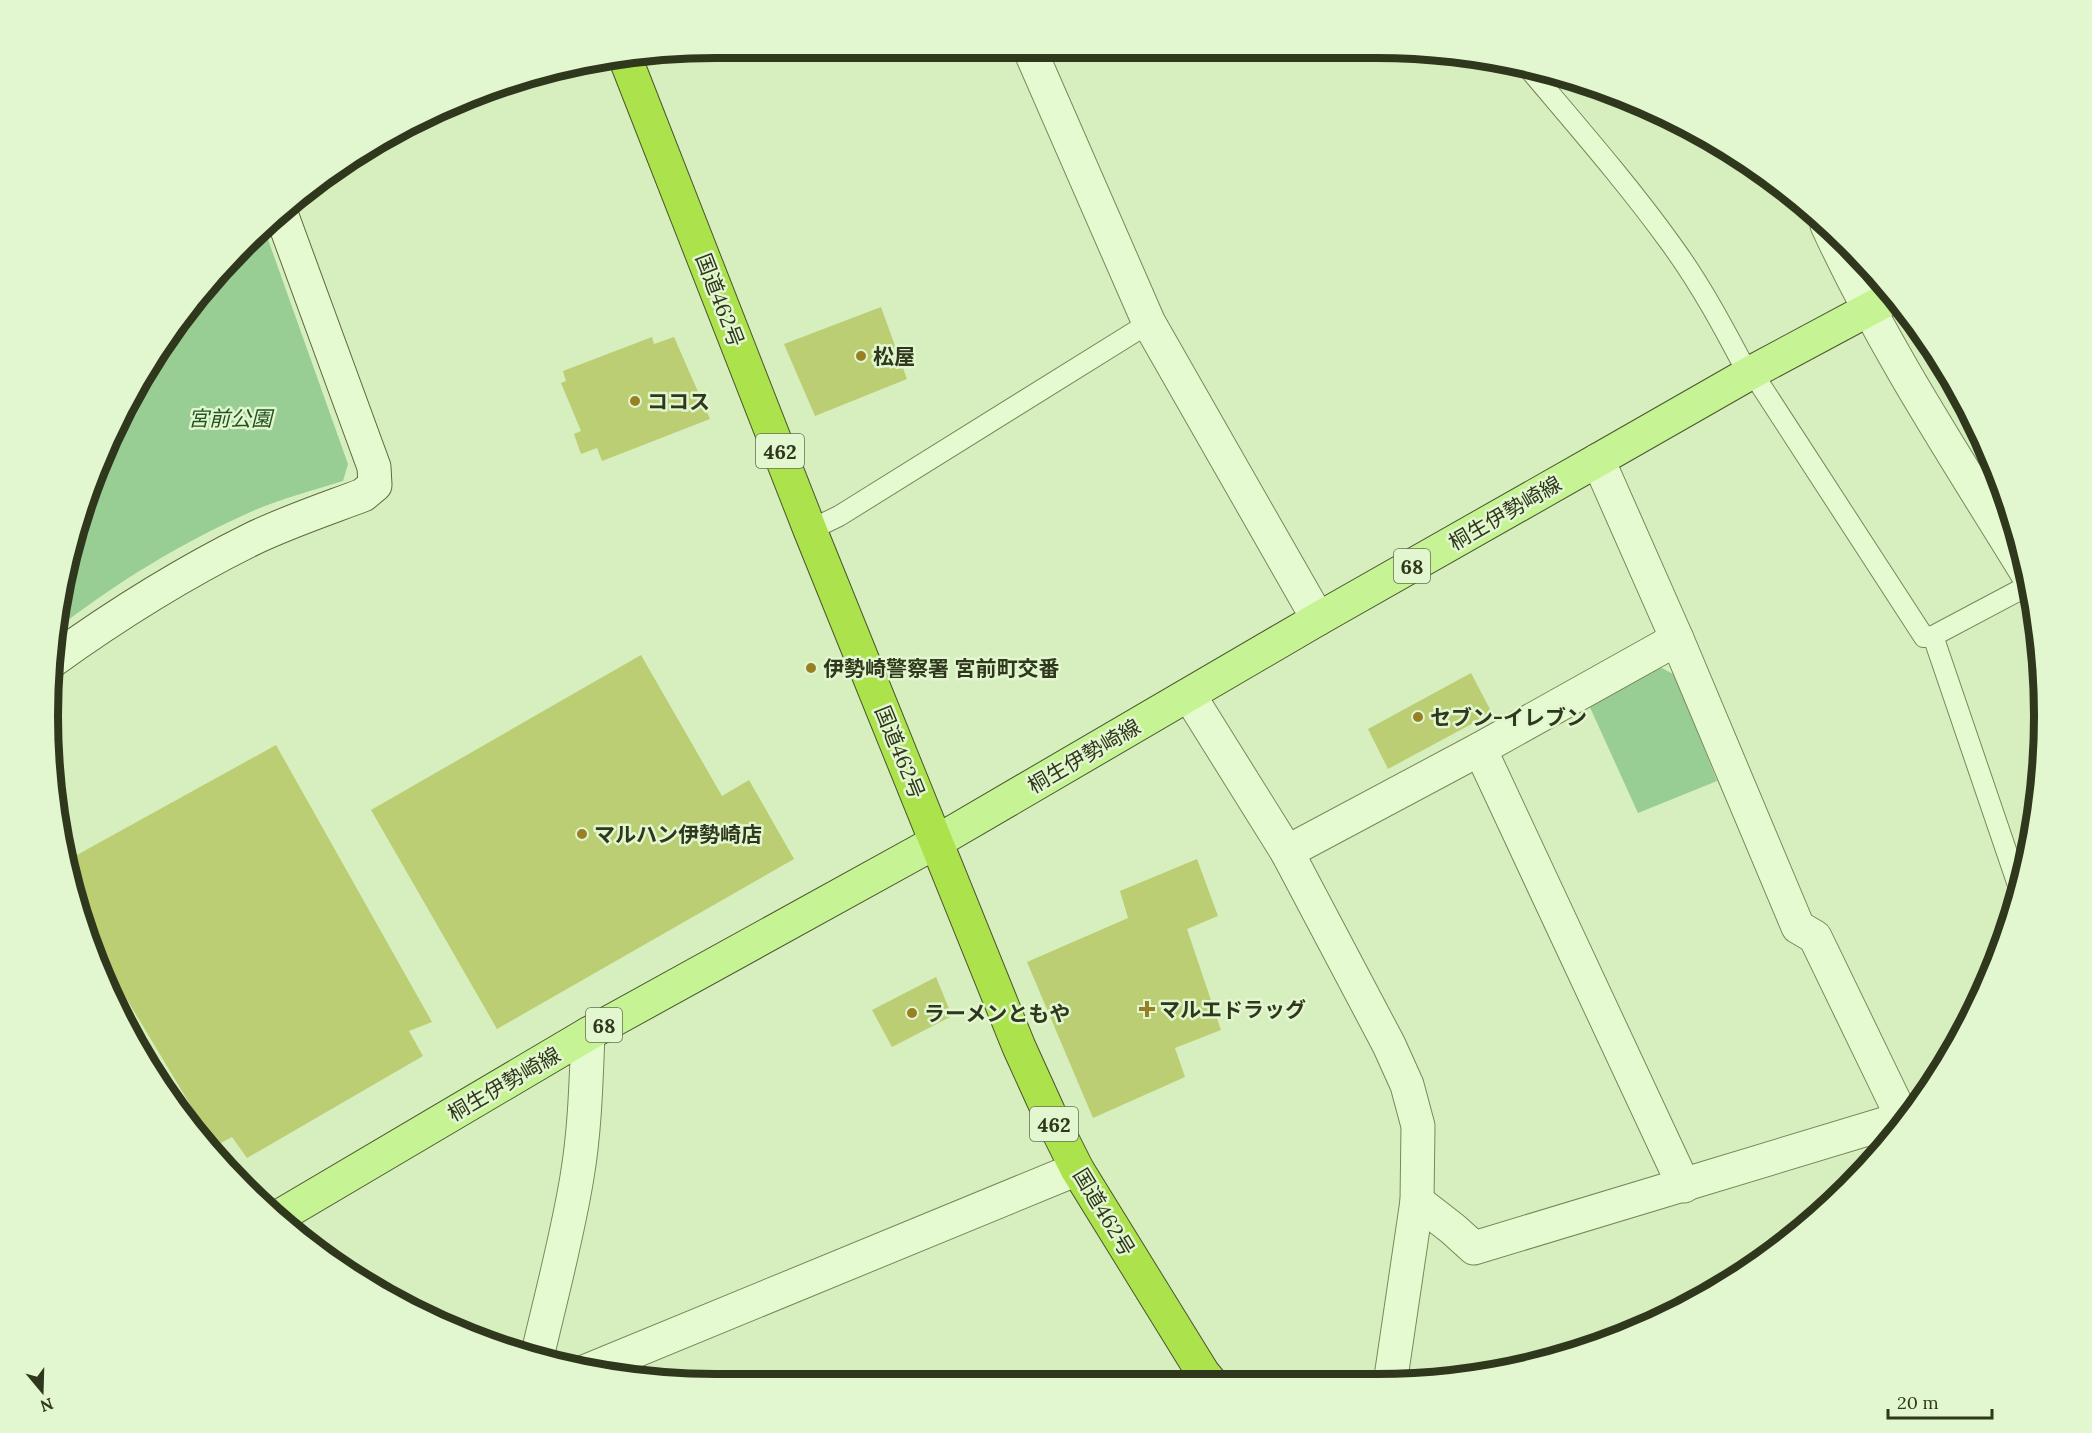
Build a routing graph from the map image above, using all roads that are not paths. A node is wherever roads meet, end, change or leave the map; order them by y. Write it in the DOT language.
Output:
graph roads {
  1 [pos="1034,59"];
  2 [pos="628,65"];
  3 [pos="1537,79"];
  4 [pos="284,221"];
  5 [pos="1838,248"];
  6 [pos="1880,303"];
  7 [pos="1149,323"];
  8 [pos="1750,373"];
  9 [pos="1598,459"];
  10 [pos="810,530"];
  11 [pos="2011,548"];
  12 [pos="2021,589"];
  13 [pos="1318,619"];
  14 [pos="1933,636"];
  15 [pos="1677,639"];
  16 [pos="62,654"];
  17 [pos="1189,695"];
  18 [pos="1480,749"];
  19 [pos="936,842"];
  20 [pos="1287,852"];
  21 [pos="2014,874"];
  22 [pos="588,1034"];
  23 [pos="1902,1112"];
  24 [pos="1893,1123"];
  25 [pos="1077,1169"];
  26 [pos="1684,1186"];
  27 [pos="1417,1201"];
  28 [pos="285,1213"];
  29 [pos="539,1350"];
  30 [pos="603,1364"];
  31 [pos="1204,1374"];
  32 [pos="1392,1374"];
  1 -- 7 [label="street"];
  2 -- 10 [label="highway, 国道462号 / 462"];
  3 -- 8 [label="lane"];
  4 -- 16 [label="street"];
  5 -- 6 [label="street"];
  6 -- 8 [label="main road, 桐生伊勢崎線 / 68"];
  6 -- 11 [label="street"];
  7 -- 10 [label="lane"];
  7 -- 13 [label="street"];
  8 -- 9 [label="main road, 桐生伊勢崎線 / 68"];
  8 -- 14 [label="lane"];
  9 -- 13 [label="main road, 桐生伊勢崎線 / 68"];
  9 -- 15 [label="street"];
  10 -- 19 [label="highway, 国道462号 / 462"];
  12 -- 14 [label="lane"];
  13 -- 17 [label="main road, 桐生伊勢崎線 / 68"];
  14 -- 21 [label="lane"];
  15 -- 18 [label="street"];
  15 -- 23 [label="street"];
  17 -- 19 [label="main road, 桐生伊勢崎線 / 68"];
  17 -- 20 [label="street"];
  18 -- 20 [label="street"];
  18 -- 26 [label="street"];
  19 -- 22 [label="main road, 桐生伊勢崎線 / 68"];
  19 -- 25 [label="highway, 国道462号 / 462"];
  20 -- 27 [label="street"];
  22 -- 28 [label="main road, 桐生伊勢崎線 / 68"];
  22 -- 29 [label="street"];
  24 -- 26 [label="street"];
  25 -- 30 [label="street"];
  25 -- 31 [label="highway, 国道462号 / 462"];
  26 -- 27 [label="street"];
  27 -- 32 [label="street"];
}
